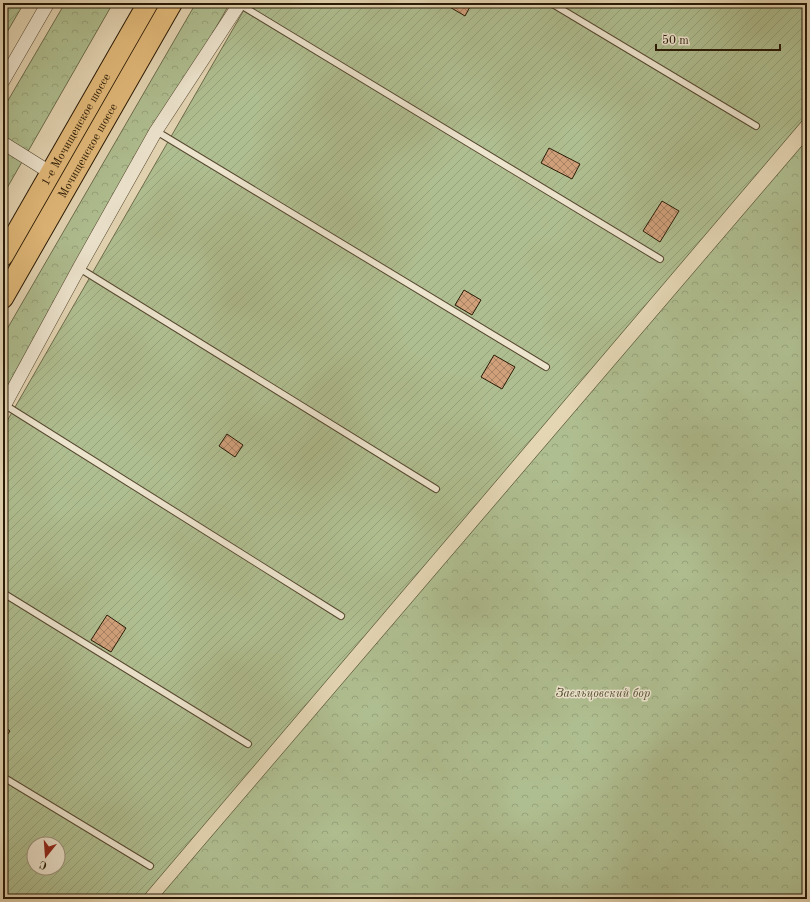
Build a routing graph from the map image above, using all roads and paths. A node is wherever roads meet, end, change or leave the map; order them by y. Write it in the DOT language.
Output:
graph roads {
  1 [pos="48,3"];
  2 [pos="148,3"];
  3 [pos="172,3"];
  4 [pos="239,3"];
  5 [pos="551,3"];
  6 [pos="3,81"];
  7 [pos="756,126"];
  8 [pos="156,131"];
  9 [pos="3,143"];
  10 [pos="51,172"];
  11 [pos="3,256"];
  12 [pos="660,259"];
  13 [pos="79,268"];
  14 [pos="3,298"];
  15 [pos="546,367"];
  16 [pos="4,406"];
  17 [pos="436,489"];
  18 [pos="3,593"];
  19 [pos="341,616"];
  20 [pos="248,744"];
  21 [pos="3,776"];
  22 [pos="150,866"];
  1 -- 6 [label="street"];
  2 -- 10 [label="main road, 1-е Мочищенское шоссе"];
  3 -- 14 [label="main road, Мочищенское шоссе"];
  4 -- 8 [label="street"];
  4 -- 12 [label="lane"];
  5 -- 7 [label="lane"];
  8 -- 13 [label="street"];
  8 -- 15 [label="lane"];
  9 -- 10 [label="street"];
  10 -- 11 [label="main road, 1-е Мочищенское шоссе"];
  13 -- 16 [label="street"];
  13 -- 17 [label="lane"];
  16 -- 19 [label="lane"];
  18 -- 20 [label="lane"];
  21 -- 22 [label="lane"];
}
